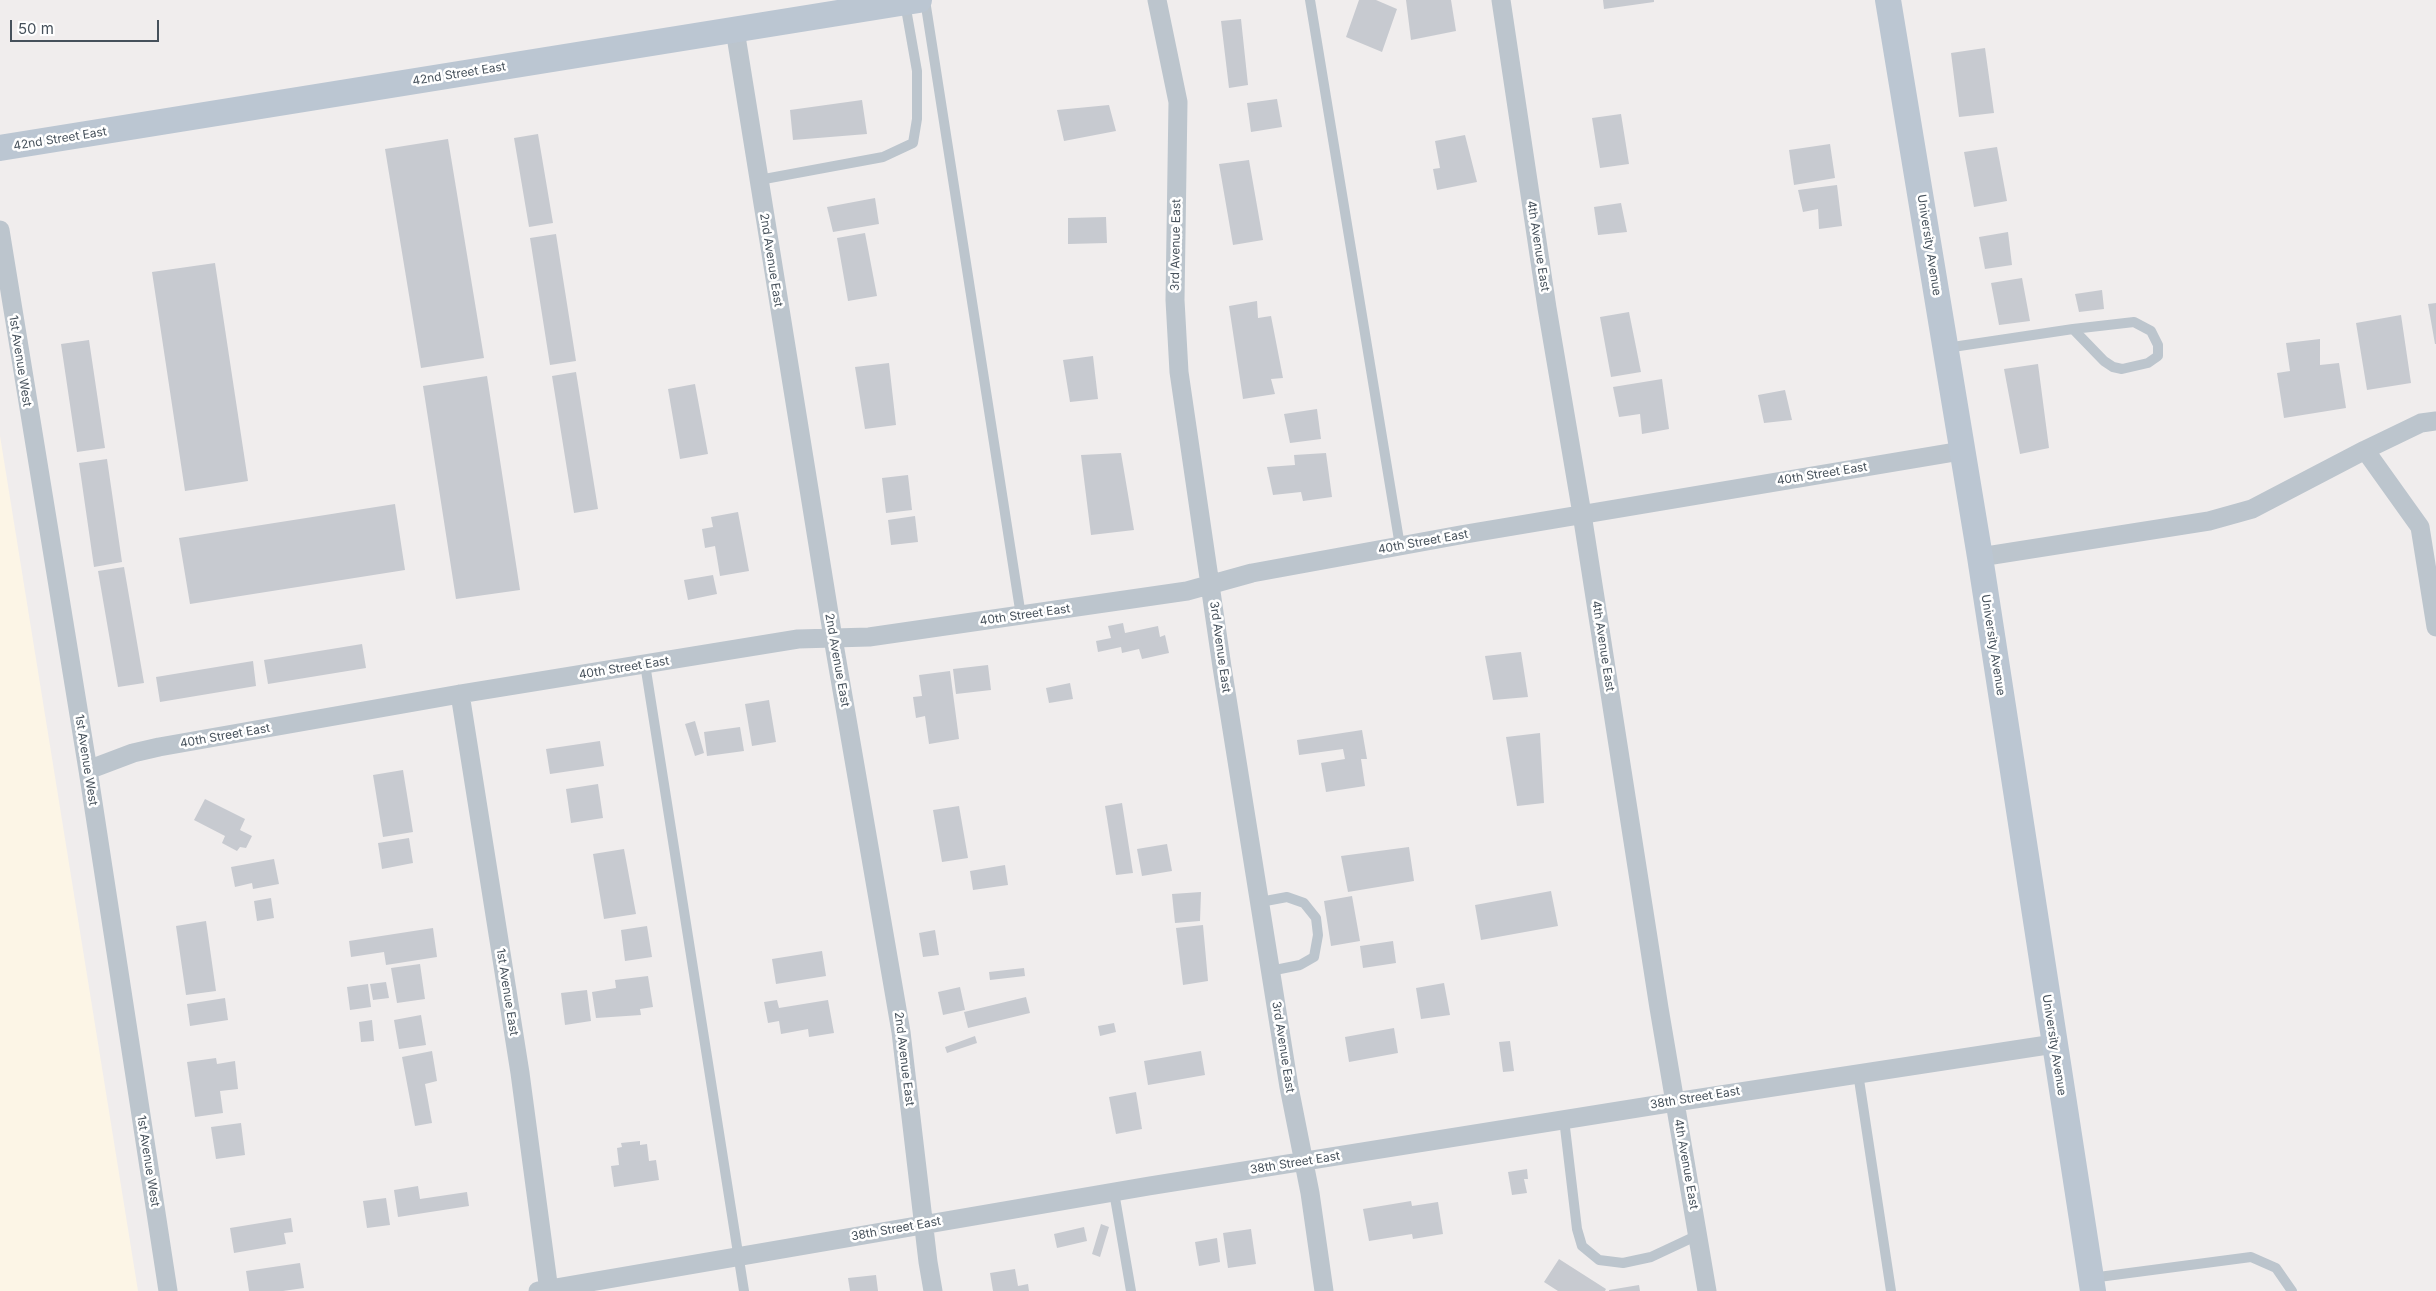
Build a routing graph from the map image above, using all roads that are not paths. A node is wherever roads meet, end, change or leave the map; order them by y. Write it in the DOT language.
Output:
graph roads {
  1 [pos="1157,0"];
  2 [pos="1310,0"];
  3 [pos="1501,0"];
  4 [pos="1888,0"];
  5 [pos="916,1"];
  6 [pos="735,30"];
  7 [pos="0,148"];
  8 [pos="759,180"];
  9 [pos="0,230"];
  10 [pos="2073,329"];
  11 [pos="1946,348"];
  12 [pos="2436,421"];
  13 [pos="2365,450"];
  14 [pos="1962,451"];
  15 [pos="1582,514"];
  16 [pos="1400,546"];
  17 [pos="1980,557"];
  18 [pos="1210,585"];
  19 [pos="1021,616"];
  20 [pos="2436,628"];
  21 [pos="833,638"];
  22 [pos="645,664"];
  23 [pos="460,694"];
  24 [pos="88,770"];
  25 [pos="1260,902"];
  26 [pos="1270,971"];
  27 [pos="2054,1044"];
  28 [pos="1858,1073"];
  29 [pos="1675,1102"];
  30 [pos="1564,1120"];
  31 [pos="1303,1162"];
  32 [pos="1114,1192"];
  33 [pos="923,1224"];
  34 [pos="1698,1235"];
  35 [pos="739,1257"];
  36 [pos="2092,1285"];
  37 [pos="546,1290"];
  38 [pos="168,1291"];
  39 [pos="744,1291"];
  40 [pos="933,1291"];
  41 [pos="1131,1291"];
  42 [pos="1324,1291"];
  43 [pos="1707,1291"];
  44 [pos="1891,1291"];
  45 [pos="2292,1291"];
  1 -- 18 [label="street, 3rd Avenue East"];
  2 -- 16 [label="lane"];
  3 -- 15 [label="street, 4th Avenue East"];
  4 -- 11 [label="street, University Avenue"];
  5 -- 6 [label="street, 42nd Street East"];
  5 -- 8 [label="lane"];
  5 -- 19 [label="lane"];
  6 -- 7 [label="street, 42nd Street East"];
  6 -- 8 [label="street, 2nd Avenue East"];
  8 -- 21 [label="street, 2nd Avenue East"];
  9 -- 24 [label="street, 1st Avenue West"];
  10 -- 10 [label="lane"];
  10 -- 11 [label="lane"];
  11 -- 14 [label="street, University Avenue"];
  12 -- 13 [label="street"];
  13 -- 17 [label="street"];
  13 -- 20 [label="street"];
  14 -- 15 [label="street, 40th Street East"];
  14 -- 17 [label="street, University Avenue"];
  15 -- 16 [label="street, 40th Street East"];
  15 -- 29 [label="street, 4th Avenue East"];
  16 -- 18 [label="street, 40th Street East"];
  17 -- 27 [label="street, University Avenue"];
  18 -- 19 [label="street, 40th Street East"];
  18 -- 25 [label="street, 3rd Avenue East"];
  19 -- 21 [label="street, 40th Street East"];
  21 -- 22 [label="street, 40th Street East"];
  21 -- 33 [label="street, 2nd Avenue East"];
  22 -- 23 [label="street, 40th Street East"];
  22 -- 35 [label="lane"];
  23 -- 24 [label="street, 40th Street East"];
  23 -- 37 [label="street, 1st Avenue East"];
  24 -- 38 [label="street, 1st Avenue West"];
  25 -- 26 [label="street, 3rd Avenue East"];
  25 -- 26 [label="lane"];
  26 -- 31 [label="street, 3rd Avenue East"];
  27 -- 28 [label="street, 38th Street East"];
  27 -- 36 [label="street, University Avenue"];
  28 -- 29 [label="street, 38th Street East"];
  28 -- 44 [label="lane"];
  29 -- 30 [label="street, 38th Street East"];
  29 -- 34 [label="street, 4th Avenue East"];
  30 -- 31 [label="street, 38th Street East"];
  30 -- 34 [label="lane"];
  31 -- 32 [label="street, 38th Street East"];
  31 -- 42 [label="street, 3rd Avenue East"];
  32 -- 33 [label="street, 38th Street East"];
  32 -- 41 [label="lane"];
  33 -- 35 [label="street, 38th Street East"];
  33 -- 40 [label="street, 2nd Avenue East"];
  34 -- 43 [label="street, 4th Avenue East"];
  35 -- 37 [label="street, 38th Street East"];
  35 -- 39 [label="lane"];
  36 -- 45 [label="lane"];
}
